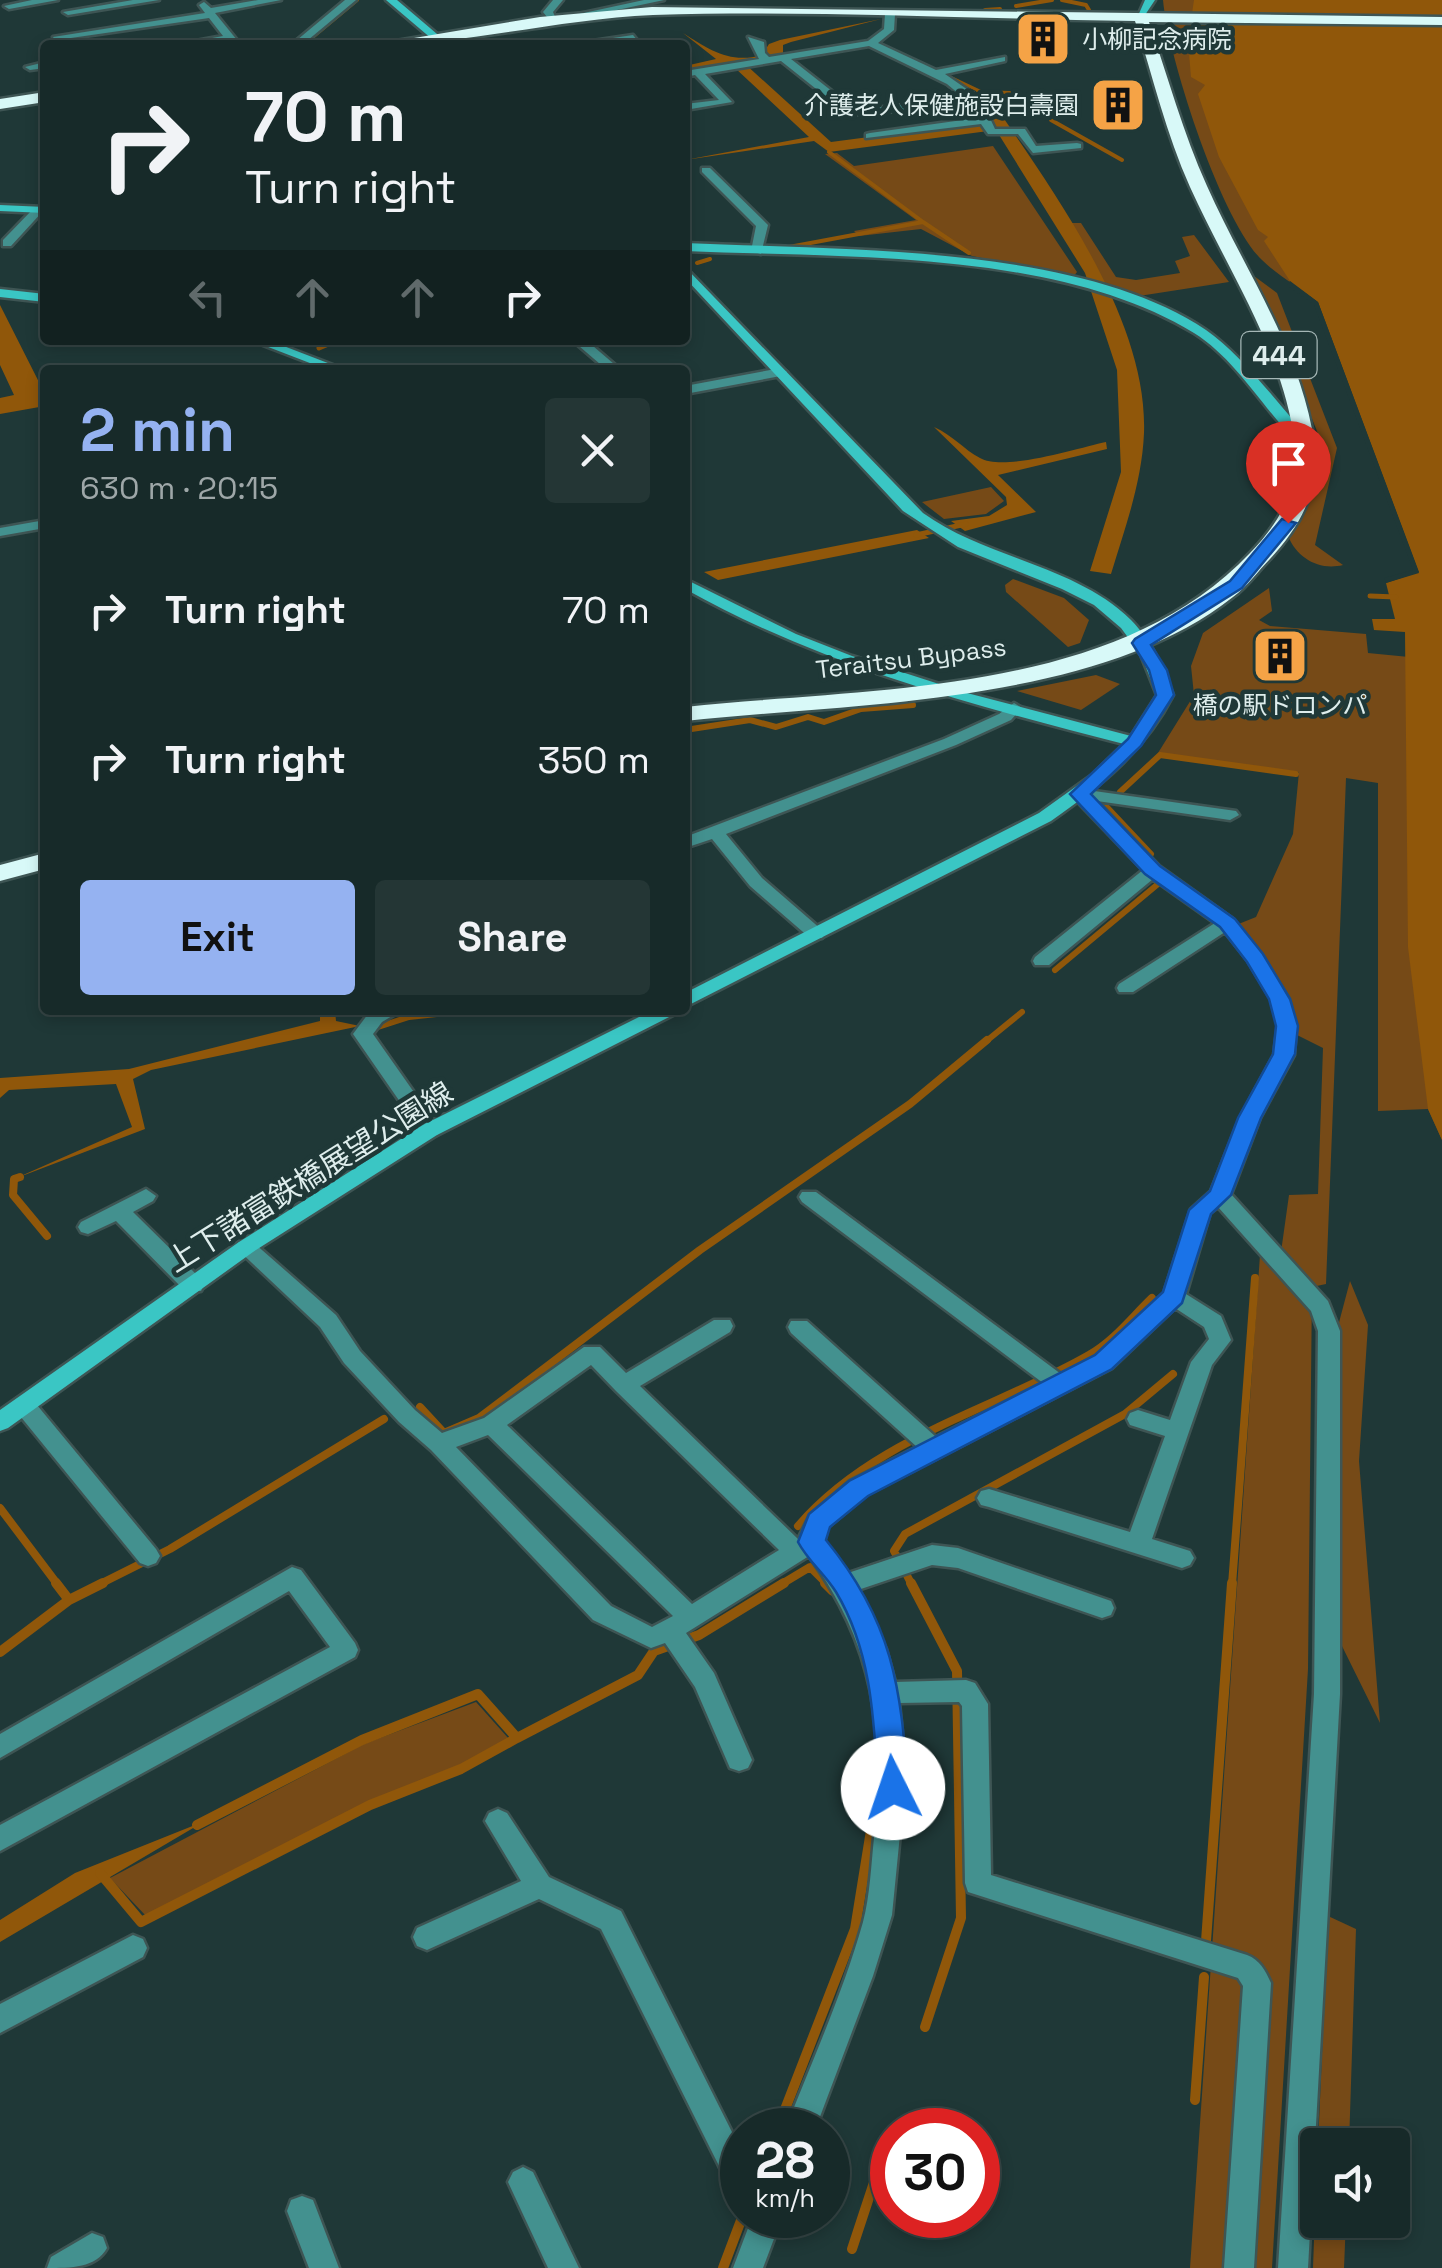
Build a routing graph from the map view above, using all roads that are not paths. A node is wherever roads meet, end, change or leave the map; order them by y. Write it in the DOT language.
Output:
graph roads {
  1 [pos="154,0"];
  2 [pos="199,0"];
  3 [pos="276,0"];
  4 [pos="351,0"];
  5 [pos="392,0"];
  6 [pos="558,0"];
  7 [pos="659,0"];
  8 [pos="23,2"];
  9 [pos="132,2"];
  10 [pos="61,5"];
  11 [pos="9,6"];
  12 [pos="809,6"];
  13 [pos="1147,11"];
  14 [pos="209,12"];
  15 [pos="604,14"];
  16 [pos="890,14"];
  17 [pos="570,17"];
  18 [pos="551,19"];
  19 [pos="1442,21"];
  20 [pos="752,39"];
  21 [pos="60,40"];
  22 [pos="230,40"];
  23 [pos="302,40"];
  24 [pos="439,40"];
  25 [pos="445,40"];
  26 [pos="635,40"];
  27 [pos="870,43"];
  28 [pos="763,56"];
  29 [pos="783,58"];
  30 [pos="1001,58"];
  31 [pos="40,66"];
  32 [pos="30,67"];
  33 [pos="942,72"];
  34 [pos="691,73"];
  35 [pos="829,94"];
  36 [pos="40,98"];
  37 [pos="978,102"];
  38 [pos="0,104"];
  39 [pos="690,106"];
  40 [pos="853,113"];
  41 [pos="989,127"];
  42 [pos="870,136"];
  43 [pos="1077,146"];
  44 [pos="706,170"];
  45 [pos="0,208"];
  46 [pos="40,210"];
  47 [pos="40,212"];
  48 [pos="6,243"];
  49 [pos="690,247"];
  50 [pos="757,251"];
  51 [pos="690,276"];
  52 [pos="0,293"];
  53 [pos="40,297"];
  54 [pos="270,345"];
  55 [pos="584,345"];
  56 [pos="326,365"];
  57 [pos="608,365"];
  58 [pos="781,372"];
  59 [pos="690,389"];
  60 [pos="1304,441"];
  61 [pos="40,525"];
  62 [pos="0,532"];
  63 [pos="690,586"];
  64 [pos="1141,643"];
  65 [pos="939,687"];
  66 [pos="1014,708"];
  67 [pos="690,713"];
  68 [pos="1134,742"];
  69 [pos="1080,794"];
  70 [pos="1230,815"];
  71 [pos="716,833"];
  72 [pos="690,841"];
  73 [pos="40,861"];
  74 [pos="1152,870"];
  75 [pos="0,873"];
  76 [pos="1227,923"];
  77 [pos="816,934"];
  78 [pos="1042,962"];
  79 [pos="1126,988"];
  80 [pos="690,998"];
  81 [pos="382,1015"];
  82 [pos="658,1015"];
  83 [pos="430,1130"];
  84 [pos="1220,1195"];
  85 [pos="146,1196"];
  86 [pos="809,1198"];
  87 [pos="119,1210"];
  88 [pos="88,1227"];
  89 [pos="246,1248"];
  90 [pos="194,1284"];
  91 [pos="1174,1296"];
  92 [pos="722,1326"];
  93 [pos="799,1327"];
  94 [pos="1053,1379"];
  95 [pos="624,1385"];
  96 [pos="24,1405"];
  97 [pos="1138,1419"];
  98 [pos="0,1422"];
  99 [pos="492,1424"];
  100 [pos="1178,1430"];
  101 [pos="440,1444"];
  102 [pos="933,1448"];
  103 [pos="989,1498"];
  104 [pos="1138,1544"];
  105 [pos="804,1547"];
  106 [pos="148,1556"];
  107 [pos="1182,1558"];
  108 [pos="846,1584"];
  109 [pos="1102,1608"];
  110 [pos="680,1633"];
  111 [pos="887,1693"];
  112 [pos="0,1747"];
  113 [pos="739,1760"];
  114 [pos="498,1821"];
  115 [pos="0,1839"];
  116 [pos="540,1886"];
  117 [pos="426,1938"];
  118 [pos="133,1948"];
  119 [pos="0,2019"];
  120 [pos="808,2108"];
  121 [pos="720,2138"];
  122 [pos="523,2182"];
  123 [pos="302,2210"];
  124 [pos="758,2238"];
  125 [pos="92,2248"];
  126 [pos="62,2268"];
  127 [pos="324,2268"];
  128 [pos="564,2268"];
  129 [pos="748,2268"];
  130 [pos="1239,2268"];
  131 [pos="1293,2268"];
  1 -- 9 [label="street"];
  2 -- 14 [label="street"];
  3 -- 14 [label="street"];
  4 -- 23 [label="street"];
  5 -- 24 [label="street"];
  6 -- 18 [label="street"];
  7 -- 17 [label="street"];
  8 -- 10 [label="street"];
  8 -- 11 [label="street"];
  9 -- 10 [label="street"];
  12 -- 15 [label="highway"];
  12 -- 16 [label="highway"];
  13 -- 16 [label="highway"];
  13 -- 19 [label="highway"];
  13 -- 60 [label="highway, 444"];
  14 -- 21 [label="street"];
  14 -- 22 [label="street"];
  15 -- 17 [label="highway"];
  15 -- 26 [label="street"];
  16 -- 27 [label="street"];
  17 -- 18 [label="highway"];
  18 -- 25 [label="highway"];
  20 -- 28 [label="street"];
  27 -- 29 [label="street"];
  27 -- 33 [label="street"];
  28 -- 29 [label="street"];
  28 -- 34 [label="street"];
  29 -- 35 [label="street"];
  30 -- 33 [label="street"];
  31 -- 32 [label="street"];
  33 -- 37 [label="street"];
  34 -- 39 [label="street"];
  36 -- 38 [label="highway"];
  37 -- 40 [label="street"];
  37 -- 41 [label="street"];
  41 -- 42 [label="street"];
  41 -- 43 [label="street"];
  44 -- 50 [label="street"];
  45 -- 46 [label="street"];
  47 -- 48 [label="street"];
  49 -- 50 [label="street"];
  50 -- 60 [label="street"];
  51 -- 58 [label="street"];
  52 -- 53 [label="street"];
  54 -- 56 [label="street"];
  55 -- 57 [label="street"];
  58 -- 59 [label="street"];
  58 -- 64 [label="street"];
  60 -- 64 [label="highway, 444"];
  61 -- 62 [label="street"];
  63 -- 65 [label="street"];
  64 -- 65 [label="highway, Teraitsu Bypass / 444"];
  64 -- 68 [label="street"];
  65 -- 66 [label="street"];
  65 -- 67 [label="highway, Teraitsu Bypass / 444"];
  66 -- 68 [label="street"];
  66 -- 71 [label="street"];
  68 -- 69 [label="street"];
  69 -- 70 [label="street"];
  69 -- 74 [label="street"];
  69 -- 77 [label="street"];
  71 -- 72 [label="street"];
  71 -- 77 [label="street"];
  73 -- 75 [label="highway"];
  74 -- 76 [label="street"];
  74 -- 78 [label="street"];
  76 -- 79 [label="street"];
  76 -- 84 [label="street"];
  77 -- 80 [label="street"];
  81 -- 83 [label="street"];
  82 -- 83 [label="street, 上下諸富鉄橋展望公園線"];
  83 -- 89 [label="street, 上下諸富鉄橋展望公園線"];
  84 -- 91 [label="street"];
  84 -- 131 [label="street"];
  85 -- 87 [label="street"];
  86 -- 94 [label="street"];
  87 -- 88 [label="street"];
  87 -- 90 [label="street"];
  89 -- 90 [label="street, 上下諸富鉄橋展望公園線"];
  89 -- 101 [label="street"];
  90 -- 96 [label="street, 上下諸富鉄橋展望公園線"];
  91 -- 94 [label="street"];
  91 -- 100 [label="street"];
  92 -- 95 [label="street"];
  93 -- 102 [label="street"];
  94 -- 102 [label="street"];
  95 -- 99 [label="street"];
  95 -- 105 [label="street"];
  96 -- 98 [label="street, 上下諸富鉄橋展望公園線"];
  96 -- 106 [label="street"];
  97 -- 100 [label="street"];
  99 -- 101 [label="street"];
  99 -- 110 [label="street"];
  100 -- 104 [label="street"];
  101 -- 110 [label="street"];
  102 -- 105 [label="street"];
  103 -- 104 [label="street"];
  104 -- 107 [label="street"];
  105 -- 108 [label="street"];
  105 -- 110 [label="street"];
  108 -- 109 [label="street"];
  108 -- 111 [label="street"];
  110 -- 113 [label="street"];
  111 -- 120 [label="street"];
  111 -- 130 [label="street"];
  112 -- 115 [label="street"];
  114 -- 116 [label="street"];
  116 -- 117 [label="street"];
  116 -- 121 [label="street"];
  118 -- 119 [label="street"];
  122 -- 128 [label="street"];
  123 -- 127 [label="street"];
  124 -- 129 [label="street"];
  125 -- 126 [label="street"];
}
